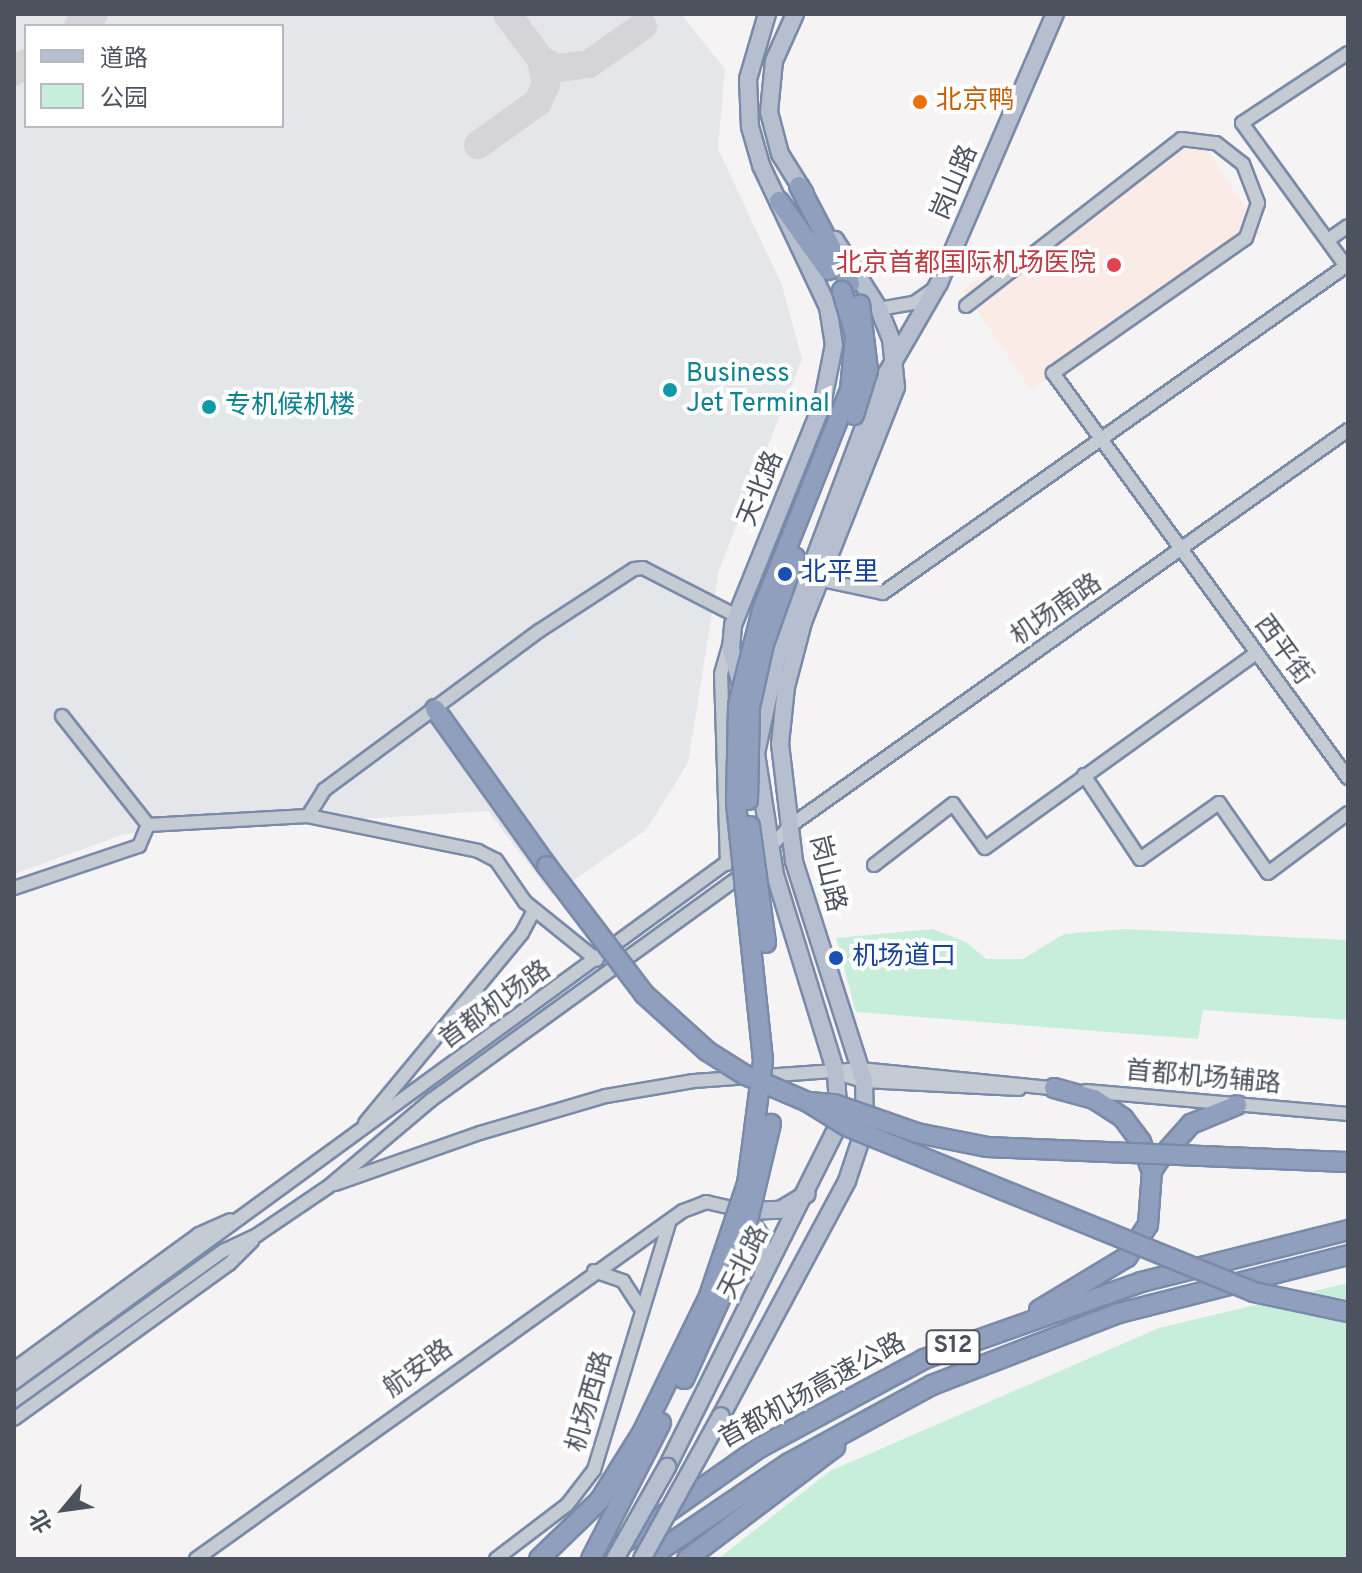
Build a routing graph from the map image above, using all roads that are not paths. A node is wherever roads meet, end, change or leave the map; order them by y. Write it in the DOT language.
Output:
graph roads {
  1 [pos="767,14"];
  2 [pos="795,14"];
  3 [pos="1055,14"];
  4 [pos="1348,53"];
  5 [pos="1263,152"];
  6 [pos="1243,164"];
  7 [pos="799,186"];
  8 [pos="779,201"];
  9 [pos="1348,226"];
  10 [pos="1328,240"];
  11 [pos="1347,267"];
  12 [pos="939,283"];
  13 [pos="846,287"];
  14 [pos="966,306"];
  15 [pos="879,309"];
  16 [pos="895,361"];
  17 [pos="1348,430"];
  18 [pos="1100,437"];
  19 [pos="1180,551"];
  20 [pos="817,579"];
  21 [pos="737,616"];
  22 [pos="731,639"];
  23 [pos="1256,653"];
  24 [pos="435,709"];
  25 [pos="62,716"];
  26 [pos="756,753"];
  27 [pos="1084,775"];
  28 [pos="1348,778"];
  29 [pos="1348,813"];
  30 [pos="308,816"];
  31 [pos="148,825"];
  32 [pos="790,826"];
  33 [pos="769,840"];
  34 [pos="727,864"];
  35 [pos="874,865"];
  36 [pos="14,888"];
  37 [pos="534,910"];
  38 [pos="597,960"];
  39 [pos="836,1073"];
  40 [pos="862,1075"];
  41 [pos="1054,1088"];
  42 [pos="808,1102"];
  43 [pos="1237,1105"];
  44 [pos="1348,1114"];
  45 [pos="355,1136"];
  46 [pos="1348,1162"];
  47 [pos="313,1166"];
  48 [pos="1152,1171"];
  49 [pos="328,1187"];
  50 [pos="808,1193"];
  51 [pos="744,1211"];
  52 [pos="247,1213"];
  53 [pos="670,1220"];
  54 [pos="1348,1230"];
  55 [pos="257,1235"];
  56 [pos="1348,1255"];
  57 [pos="594,1271"];
  58 [pos="760,1287"];
  59 [pos="640,1307"];
  60 [pos="1348,1312"];
  61 [pos="1022,1322"];
  62 [pos="14,1369"];
  63 [pos="14,1383"];
  64 [pos="14,1401"];
  65 [pos="871,1416"];
  66 [pos="14,1419"];
  67 [pos="196,1559"];
  68 [pos="496,1559"];
  69 [pos="539,1559"];
  70 [pos="591,1559"];
  71 [pos="601,1559"];
  72 [pos="615,1559"];
  73 [pos="645,1559"];
  74 [pos="688,1559"];
  1 -- 8 [label="main road, 天北路"];
  2 -- 7 [label="main road"];
  3 -- 12 [label="main road, 岗山路"];
  4 -- 5 [label="street"];
  5 -- 6 [label="street"];
  5 -- 10 [label="street"];
  6 -- 14 [label="street"];
  6 -- 18 [label="street, 西平街"];
  7 -- 13 [label="highway"];
  7 -- 15 [label="main road"];
  8 -- 13 [label="highway"];
  8 -- 21 [label="main road, 天北路"];
  9 -- 10 [label="street"];
  10 -- 11 [label="street"];
  11 -- 18 [label="street"];
  12 -- 15 [label="street"];
  12 -- 16 [label="main road, 岗山路"];
  13 -- 69 [label="highway, bridge"];
  13 -- 70 [label="highway, bridge"];
  15 -- 16 [label="main road"];
  16 -- 20 [label="main road"];
  16 -- 26 [label="main road, 天北路"];
  17 -- 19 [label="street, 机场南路"];
  18 -- 19 [label="street, 西平街"];
  18 -- 20 [label="street"];
  19 -- 23 [label="street, 西平街"];
  19 -- 32 [label="street, 机场南路"];
  20 -- 32 [label="main road"];
  21 -- 22 [label="main road, 天北路"];
  21 -- 24 [label="street"];
  22 -- 26 [label="main road, 天北路"];
  22 -- 34 [label="street"];
  23 -- 27 [label="street"];
  23 -- 28 [label="street, 西平街"];
  24 -- 30 [label="street"];
  24 -- 42 [label="highway, bridge"];
  25 -- 31 [label="street"];
  26 -- 33 [label="main road, 天北路"];
  27 -- 29 [label="street"];
  27 -- 35 [label="street"];
  30 -- 31 [label="street"];
  30 -- 37 [label="street"];
  31 -- 36 [label="street"];
  32 -- 33 [label="street"];
  32 -- 40 [label="main road, 岗山路"];
  33 -- 34 [label="street, 首都机场路"];
  33 -- 39 [label="main road, 岗山路"];
  33 -- 49 [label="street, 首都机场路"];
  34 -- 38 [label="street, 首都机场路"];
  37 -- 38 [label="street"];
  37 -- 45 [label="street"];
  38 -- 45 [label="street, 首都机场路"];
  39 -- 40 [label="street, 首都机场路"];
  39 -- 49 [label="street, 首都机场路"];
  39 -- 50 [label="main road, 天北路"];
  40 -- 41 [label="street, 首都机场辅路"];
  40 -- 73 [label="main road, 天北路, bridge"];
  41 -- 43 [label="street, 首都机场辅路"];
  41 -- 48 [label="highway"];
  42 -- 46 [label="highway, bridge"];
  42 -- 60 [label="highway, bridge"];
  43 -- 44 [label="street, 首都机场辅路"];
  43 -- 48 [label="highway"];
  45 -- 47 [label="street, 首都机场路"];
  47 -- 49 [label="street"];
  47 -- 52 [label="street, 首都机场路"];
  48 -- 61 [label="highway"];
  49 -- 55 [label="street, 首都机场路"];
  50 -- 51 [label="main road"];
  50 -- 58 [label="main road, 天北路"];
  51 -- 53 [label="street, 航安路"];
  51 -- 58 [label="main road"];
  52 -- 62 [label="street, 首都机场路"];
  52 -- 63 [label="street, 首都机场路"];
  53 -- 57 [label="street, 航安路"];
  53 -- 59 [label="street, 机场西路"];
  54 -- 61 [label="highway, 首都机场高速公路 / S12"];
  55 -- 64 [label="street, 首都机场路"];
  55 -- 66 [label="street, 首都机场路"];
  56 -- 65 [label="highway, 首都机场高速公路 / S12"];
  57 -- 59 [label="street"];
  57 -- 67 [label="street, 航安路"];
  58 -- 72 [label="main road, 天北路, bridge"];
  59 -- 68 [label="street, 机场西路"];
  61 -- 71 [label="highway, 首都机场高速公路 / S12"];
  65 -- 73 [label="highway, 首都机场高速公路 / S12"];
  65 -- 74 [label="highway"];
}
